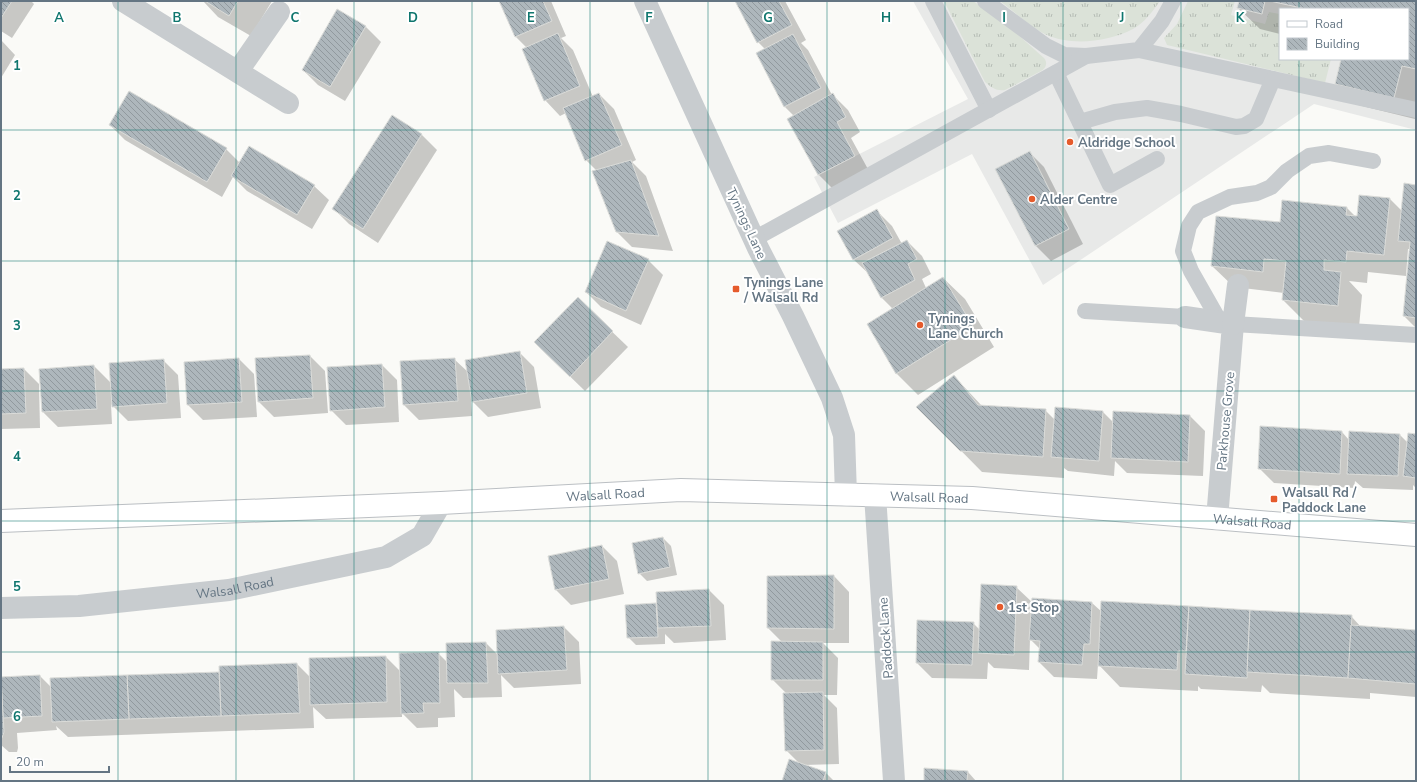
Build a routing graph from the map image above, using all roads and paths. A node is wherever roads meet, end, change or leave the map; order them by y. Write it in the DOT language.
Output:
graph roads {
  1 [pos="123,1"];
  2 [pos="645,1"];
  3 [pos="933,1"];
  4 [pos="986,1"];
  5 [pos="1173,1"];
  6 [pos="279,12"];
  7 [pos="1139,50"];
  8 [pos="1086,56"];
  9 [pos="238,71"];
  10 [pos="1056,73"];
  11 [pos="1273,79"];
  12 [pos="288,103"];
  13 [pos="989,110"];
  14 [pos="1416,110"];
  15 [pos="1080,122"];
  16 [pos="1157,159"];
  17 [pos="1373,161"];
  18 [pos="754,239"];
  19 [pos="1238,286"];
  20 [pos="1085,311"];
  21 [pos="1185,317"];
  22 [pos="1227,323"];
  23 [pos="1416,334"];
  24 [pos="846,495"];
  25 [pos="875,495"];
  26 [pos="441,504"];
  27 [pos="1217,518"];
  28 [pos="1,521"];
  29 [pos="1416,535"];
  30 [pos="1,608"];
  31 [pos="894,781"];
  1 -- 9 [label="street"];
  2 -- 18 [label="street, Tynings Lane"];
  3 -- 13 [label="lane"];
  4 -- 8 [label="lane"];
  5 -- 7 [label="lane"];
  6 -- 9 [label="street"];
  7 -- 8 [label="lane"];
  7 -- 11 [label="lane"];
  8 -- 10 [label="lane"];
  9 -- 12 [label="street"];
  10 -- 13 [label="lane"];
  10 -- 15 [label="lane"];
  11 -- 14 [label="lane"];
  11 -- 15 [label="lane"];
  13 -- 18 [label="lane"];
  15 -- 16 [label="lane"];
  17 -- 22 [label="lane"];
  18 -- 24 [label="street, Tynings Lane"];
  19 -- 22 [label="street, Parkhouse Grove"];
  20 -- 21 [label="lane"];
  21 -- 22 [label="street"];
  22 -- 23 [label="lane"];
  22 -- 27 [label="street, Parkhouse Grove"];
  24 -- 25 [label="main road, Walsall Road"];
  24 -- 26 [label="main road, Walsall Road"];
  25 -- 27 [label="main road, Walsall Road"];
  25 -- 31 [label="street, Paddock Lane"];
  26 -- 28 [label="main road, Walsall Road"];
  26 -- 30 [label="street, Walsall Road"];
  27 -- 29 [label="main road, Walsall Road"];
}
